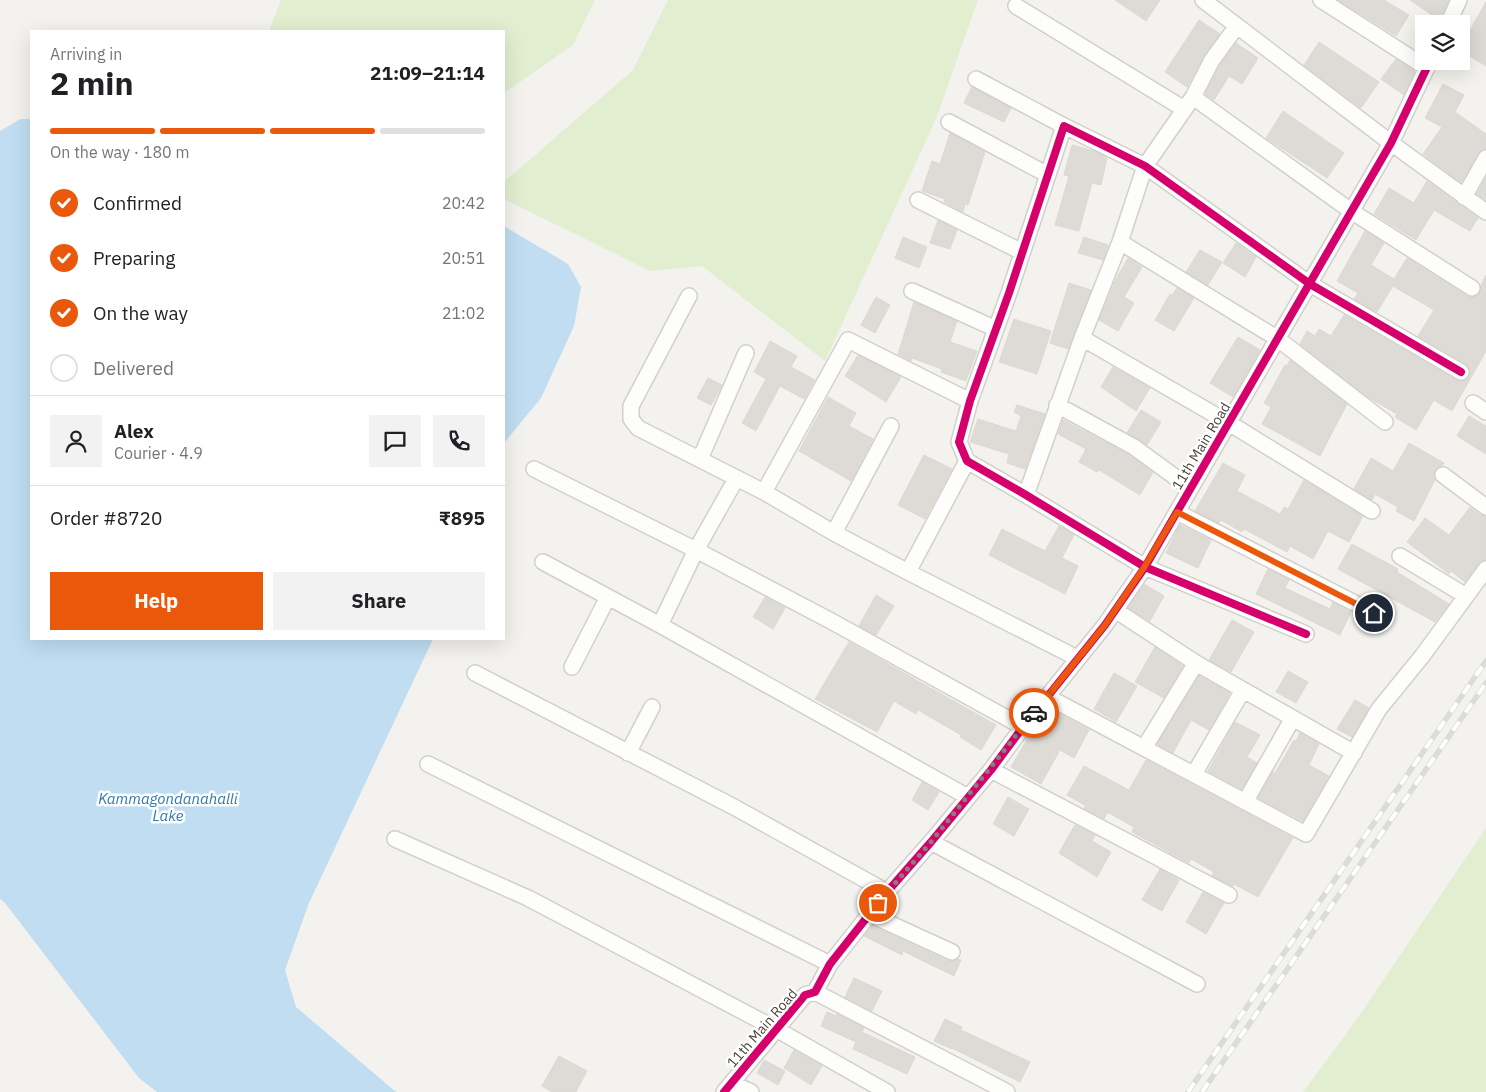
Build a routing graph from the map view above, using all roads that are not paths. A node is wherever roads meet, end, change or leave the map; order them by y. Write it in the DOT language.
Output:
graph roads {
  1 [pos="1203,0"];
  2 [pos="1321,0"];
  3 [pos="1460,0"];
  4 [pos="1016,6"];
  5 [pos="1452,15"];
  6 [pos="1237,26"];
  7 [pos="1415,56"];
  8 [pos="1426,70"];
  9 [pos="976,79"];
  10 [pos="1189,103"];
  11 [pos="949,122"];
  12 [pos="1064,126"];
  13 [pos="1391,143"];
  14 [pos="1486,158"];
  15 [pos="1145,166"];
  16 [pos="1048,175"];
  17 [pos="1464,197"];
  18 [pos="918,200"];
  19 [pos="1351,211"];
  20 [pos="1486,212"];
  21 [pos="1120,242"];
  22 [pos="1022,252"];
  23 [pos="1310,284"];
  24 [pos="1472,288"];
  25 [pos="912,291"];
  26 [pos="690,296"];
  27 [pos="996,329"];
  28 [pos="1082,338"];
  29 [pos="1278,339"];
  30 [pos="746,353"];
  31 [pos="1461,372"];
  32 [pos="970,401"];
  33 [pos="1472,403"];
  34 [pos="1057,405"];
  35 [pos="1486,412"];
  36 [pos="1385,422"];
  37 [pos="1229,423"];
  38 [pos="892,426"];
  39 [pos="700,459"];
  40 [pos="967,461"];
  41 [pos="534,469"];
  42 [pos="1443,474"];
  43 [pos="736,479"];
  44 [pos="1190,488"];
  45 [pos="764,492"];
  46 [pos="1026,495"];
  47 [pos="1486,507"];
  48 [pos="1372,511"];
  49 [pos="1177,512"];
  50 [pos="834,533"];
  51 [pos="696,550"];
  52 [pos="1400,556"];
  53 [pos="544,562"];
  54 [pos="1145,566"];
  55 [pos="1486,569"];
  56 [pos="908,572"];
  57 [pos="1466,596"];
  58 [pos="608,597"];
  59 [pos="1115,610"];
  60 [pos="1374,613"];
  61 [pos="660,625"];
  62 [pos="1306,634"];
  63 [pos="1077,658"];
  64 [pos="1196,663"];
  65 [pos="572,666"];
  66 [pos="475,673"];
  67 [pos="1243,690"];
  68 [pos="1048,698"];
  69 [pos="652,707"];
  70 [pos="1293,718"];
  71 [pos="1023,727"];
  72 [pos="1144,748"];
  73 [pos="628,752"];
  74 [pos="1354,753"];
  75 [pos="428,764"];
  76 [pos="991,770"];
  77 [pos="1194,774"];
  78 [pos="968,797"];
  79 [pos="1245,802"];
  80 [pos="395,839"];
  81 [pos="931,842"];
  82 [pos="887,892"];
  83 [pos="1229,895"];
  84 [pos="869,914"];
  85 [pos="952,952"];
  86 [pos="830,964"];
  87 [pos="1197,984"];
  88 [pos="814,992"];
  89 [pos="776,1029"];
  90 [pos="728,1088"];
  91 [pos="751,1092"];
  92 [pos="888,1092"];
  93 [pos="1007,1092"];
  1 -- 6 [label="street"];
  2 -- 7 [label="street"];
  3 -- 5 [label="street"];
  4 -- 10 [label="street"];
  6 -- 10 [label="street"];
  6 -- 13 [label="street"];
  8 -- 13 [label="street, 11th Main Road"];
  9 -- 12 [label="street"];
  10 -- 15 [label="street"];
  10 -- 19 [label="street"];
  11 -- 16 [label="street"];
  12 -- 15 [label="street"];
  12 -- 16 [label="street"];
  13 -- 17 [label="street"];
  13 -- 19 [label="street, 11th Main Road"];
  14 -- 17 [label="street"];
  15 -- 21 [label="street"];
  15 -- 23 [label="street"];
  16 -- 22 [label="street"];
  17 -- 20 [label="street"];
  18 -- 22 [label="street"];
  19 -- 23 [label="street, 11th Main Road"];
  19 -- 24 [label="street"];
  21 -- 28 [label="street"];
  21 -- 29 [label="street"];
  22 -- 27 [label="street"];
  23 -- 29 [label="street, 11th Main Road"];
  23 -- 31 [label="street"];
  25 -- 27 [label="street"];
  26 -- 39 [label="street"];
  27 -- 32 [label="street"];
  28 -- 34 [label="street"];
  28 -- 37 [label="street"];
  29 -- 36 [label="street"];
  29 -- 37 [label="street, 11th Main Road"];
  30 -- 39 [label="street"];
  32 -- 40 [label="street"];
  32 -- 45 [label="street"];
  33 -- 35 [label="street"];
  34 -- 44 [label="street"];
  34 -- 46 [label="street"];
  37 -- 44 [label="street, 11th Main Road"];
  37 -- 48 [label="street"];
  38 -- 50 [label="street"];
  39 -- 43 [label="street"];
  40 -- 46 [label="street"];
  40 -- 56 [label="street"];
  41 -- 51 [label="street"];
  42 -- 47 [label="street"];
  43 -- 45 [label="street"];
  43 -- 51 [label="street"];
  44 -- 49 [label="street, 11th Main Road"];
  45 -- 50 [label="street"];
  46 -- 54 [label="street"];
  49 -- 54 [label="street, 11th Main Road"];
  49 -- 60 [label="street"];
  50 -- 56 [label="street"];
  51 -- 61 [label="street"];
  51 -- 71 [label="street"];
  52 -- 57 [label="street"];
  53 -- 58 [label="street"];
  54 -- 59 [label="street, 11th Main Road"];
  54 -- 62 [label="street"];
  55 -- 57 [label="street"];
  56 -- 63 [label="street"];
  57 -- 74 [label="street"];
  58 -- 61 [label="street"];
  58 -- 65 [label="street"];
  59 -- 63 [label="street, 11th Main Road"];
  59 -- 64 [label="street"];
  61 -- 78 [label="street"];
  63 -- 68 [label="street, 11th Main Road"];
  64 -- 67 [label="street"];
  64 -- 72 [label="street"];
  66 -- 73 [label="street"];
  67 -- 70 [label="street"];
  67 -- 77 [label="street"];
  68 -- 71 [label="street, 11th Main Road"];
  68 -- 72 [label="street"];
  69 -- 73 [label="street"];
  70 -- 74 [label="street"];
  70 -- 79 [label="street"];
  71 -- 76 [label="street, 11th Main Road"];
  72 -- 77 [label="street"];
  73 -- 82 [label="street"];
  74 -- 79 [label="street"];
  75 -- 86 [label="street"];
  76 -- 78 [label="street, 11th Main Road"];
  76 -- 83 [label="street"];
  77 -- 79 [label="street"];
  78 -- 81 [label="street, 11th Main Road"];
  80 -- 89 [label="street"];
  81 -- 82 [label="street, 11th Main Road"];
  81 -- 87 [label="street"];
  82 -- 84 [label="street, 11th Main Road"];
  84 -- 85 [label="street"];
  84 -- 86 [label="street, 11th Main Road"];
  86 -- 88 [label="street, 11th Main Road"];
  88 -- 89 [label="street, 11th Main Road"];
  88 -- 93 [label="street"];
  89 -- 90 [label="street, 11th Main Road"];
  89 -- 92 [label="street"];
  90 -- 91 [label="street"];
}
